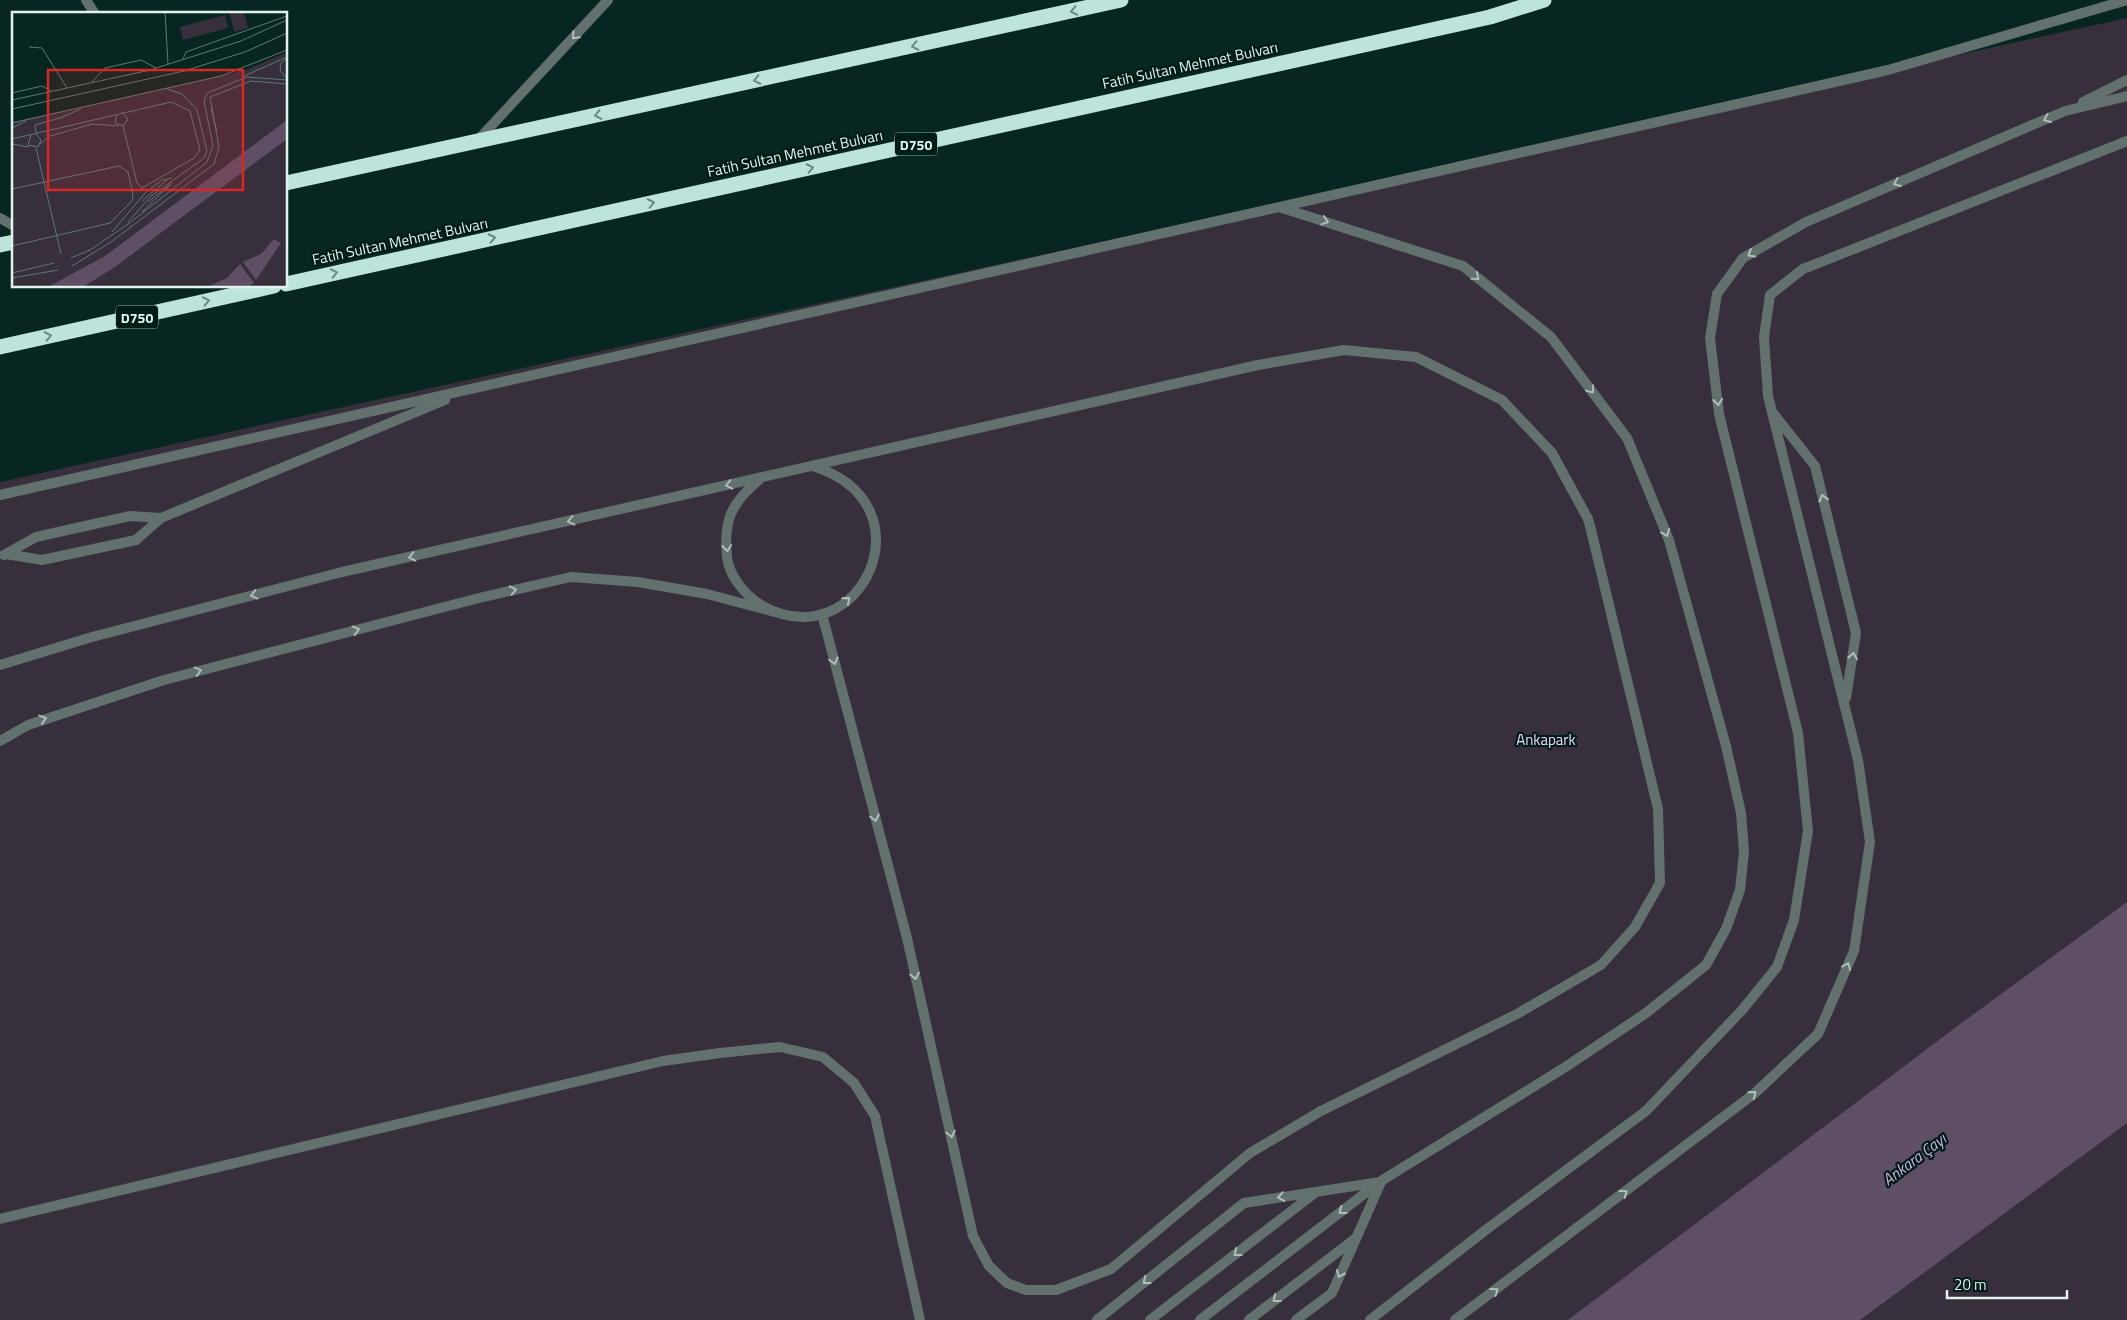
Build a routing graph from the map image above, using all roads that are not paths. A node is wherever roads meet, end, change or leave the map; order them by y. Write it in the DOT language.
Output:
graph roads {
  1 [pos="86,0"];
  2 [pos="608,0"];
  3 [pos="1122,0"];
  4 [pos="1544,0"];
  5 [pos="2127,0"];
  6 [pos="94,12"];
  7 [pos="2127,80"];
  8 [pos="2127,96"];
  9 [pos="2065,111"];
  10 [pos="2127,141"];
  11 [pos="476,142"];
  12 [pos="288,183"];
  13 [pos="1278,206"];
  14 [pos="0,218"];
  15 [pos="12,225"];
  16 [pos="288,284"];
  17 [pos="265,288"];
  18 [pos="0,347"];
  19 [pos="471,389"];
  20 [pos="1771,411"];
  21 [pos="811,466"];
  22 [pos="762,477"];
  23 [pos="0,495"];
  24 [pos="161,518"];
  25 [pos="3,555"];
  26 [pos="775,612"];
  27 [pos="822,614"];
  28 [pos="0,665"];
  29 [pos="1844,704"];
  30 [pos="0,741"];
  31 [pos="1381,1182"];
  32 [pos="1317,1192"];
  33 [pos="0,1219"];
  34 [pos="1356,1238"];
  35 [pos="920,1320"];
  36 [pos="1097,1320"];
  37 [pos="1150,1320"];
  38 [pos="1200,1320"];
  39 [pos="1249,1320"];
  40 [pos="1296,1320"];
  41 [pos="1370,1320"];
  42 [pos="1455,1320"];
  1 -- 6 [label="street"];
  2 -- 11 [label="street, one-way"];
  3 -- 11 [label="highway, one-way"];
  16 -- 4 [label="highway, Fatih Sultan Mehmet Bulvarı / D750, one-way"];
  5 -- 13 [label="street"];
  7 -- 9 [label="street"];
  8 -- 9 [label="street"];
  9 -- 41 [label="street, one-way"];
  10 -- 20 [label="street"];
  11 -- 12 [label="highway"];
  13 -- 19 [label="street"];
  13 -- 31 [label="street, one-way"];
  14 -- 15 [label="street"];
  18 -- 17 [label="highway, D750, one-way"];
  19 -- 23 [label="street"];
  19 -- 24 [label="street"];
  20 -- 29 [label="street"];
  29 -- 20 [label="street, one-way"];
  21 -- 22 [label="street"];
  27 -- 21 [label="street, one-way"];
  27 -- 21 [label="street, one-way"];
  22 -- 26 [label="street, one-way"];
  22 -- 28 [label="street, one-way"];
  24 -- 25 [label="street"];
  24 -- 25 [label="street"];
  26 -- 27 [label="street"];
  30 -- 26 [label="street, one-way"];
  42 -- 29 [label="street, one-way"];
  31 -- 32 [label="street"];
  31 -- 34 [label="street"];
  31 -- 38 [label="street, one-way"];
  32 -- 36 [label="street, one-way"];
  32 -- 37 [label="street, one-way"];
  33 -- 35 [label="street"];
  34 -- 39 [label="street, one-way"];
  34 -- 40 [label="street, one-way"];
}
